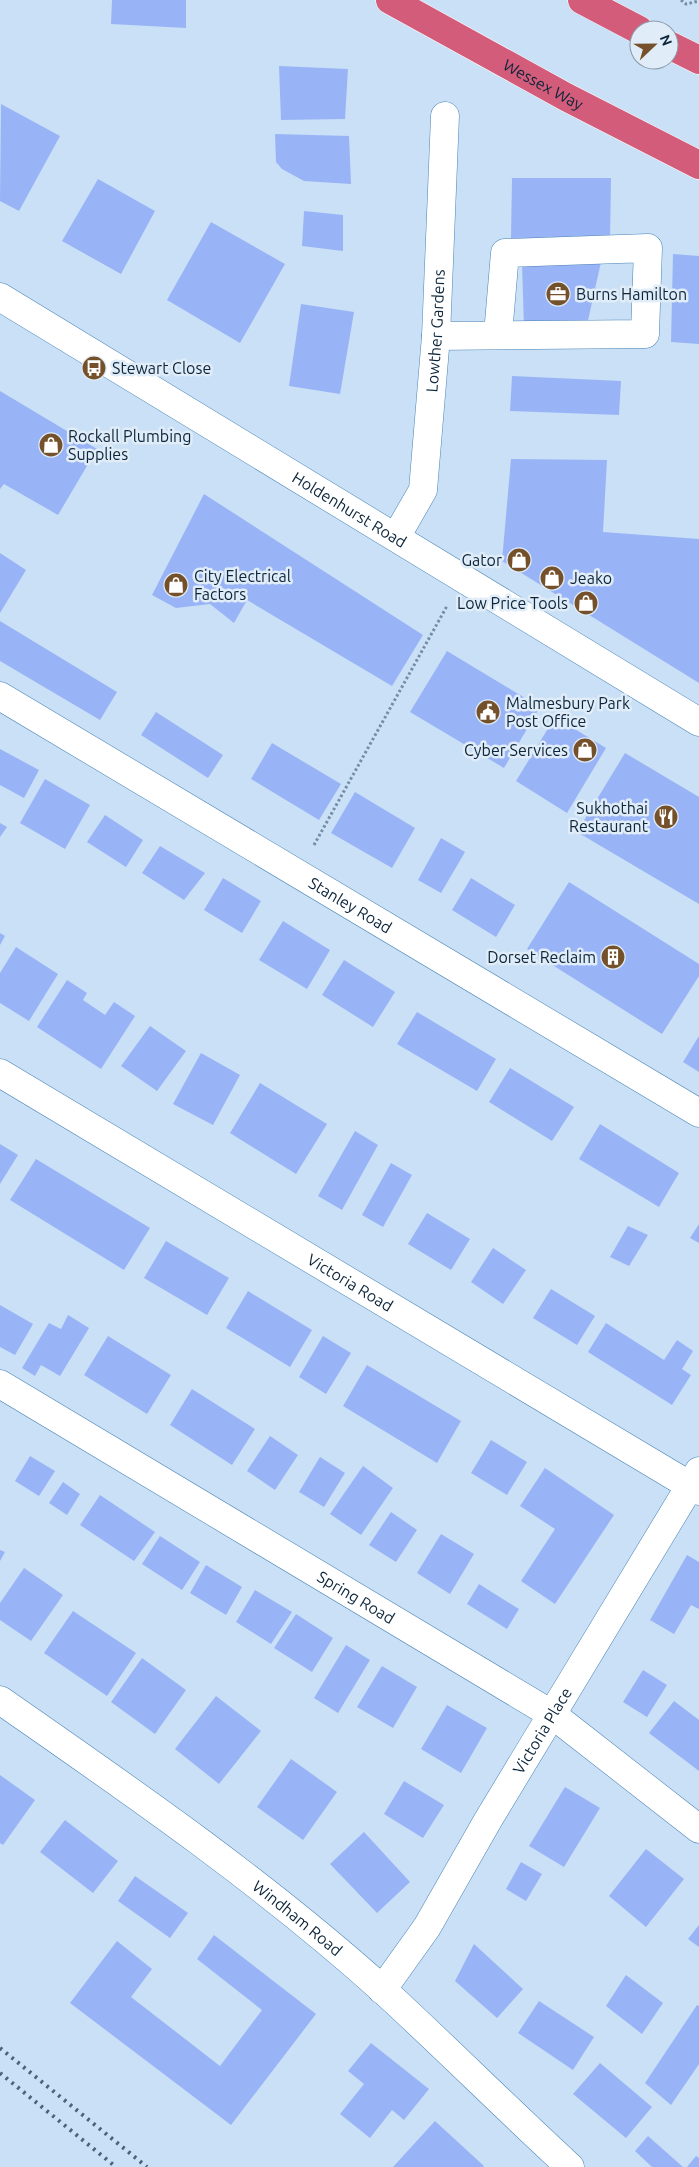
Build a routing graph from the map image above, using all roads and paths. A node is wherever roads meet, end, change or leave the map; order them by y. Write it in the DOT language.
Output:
graph roads {
  1 [pos="390,0"];
  2 [pos="582,0"];
  3 [pos="681,0"];
  4 [pos="699,1"];
  5 [pos="629,25"];
  6 [pos="679,50"];
  7 [pos="699,60"];
  8 [pos="445,116"];
  9 [pos="699,165"];
  10 [pos="0,297"];
  11 [pos="498,334"];
  12 [pos="436,336"];
  13 [pos="396,538"];
  14 [pos="462,578"];
  15 [pos="0,696"];
  16 [pos="699,722"];
  17 [pos="298,874"];
  18 [pos="0,1073"];
  19 [pos="699,1113"];
  20 [pos="0,1384"];
  21 [pos="696,1483"];
  22 [pos="0,1700"];
  23 [pos="553,1715"];
  24 [pos="699,1830"];
  25 [pos="382,1990"];
  26 [pos="570,2167"];
  1 -- 9 [label="highway, Wessex Way"];
  2 -- 5 [label="highway"];
  3 -- 4 [label="path"];
  6 -- 7 [label="highway"];
  8 -- 12 [label="street, Lowther Gardens"];
  10 -- 13 [label="street, Holdenhurst Road"];
  11 -- 11 [label="street"];
  11 -- 12 [label="street"];
  12 -- 13 [label="street, Lowther Gardens"];
  13 -- 14 [label="street, Holdenhurst Road"];
  14 -- 16 [label="street, Holdenhurst Road"];
  14 -- 17 [label="path"];
  15 -- 17 [label="street, Stanley Road"];
  17 -- 19 [label="street, Stanley Road"];
  18 -- 21 [label="street, Victoria Road"];
  20 -- 23 [label="street, Spring Road"];
  21 -- 23 [label="street, Victoria Place"];
  22 -- 25 [label="street, Windham Road"];
  23 -- 24 [label="street, Spring Road"];
  23 -- 25 [label="street, Victoria Place"];
  25 -- 26 [label="street, Windham Road"];
}
